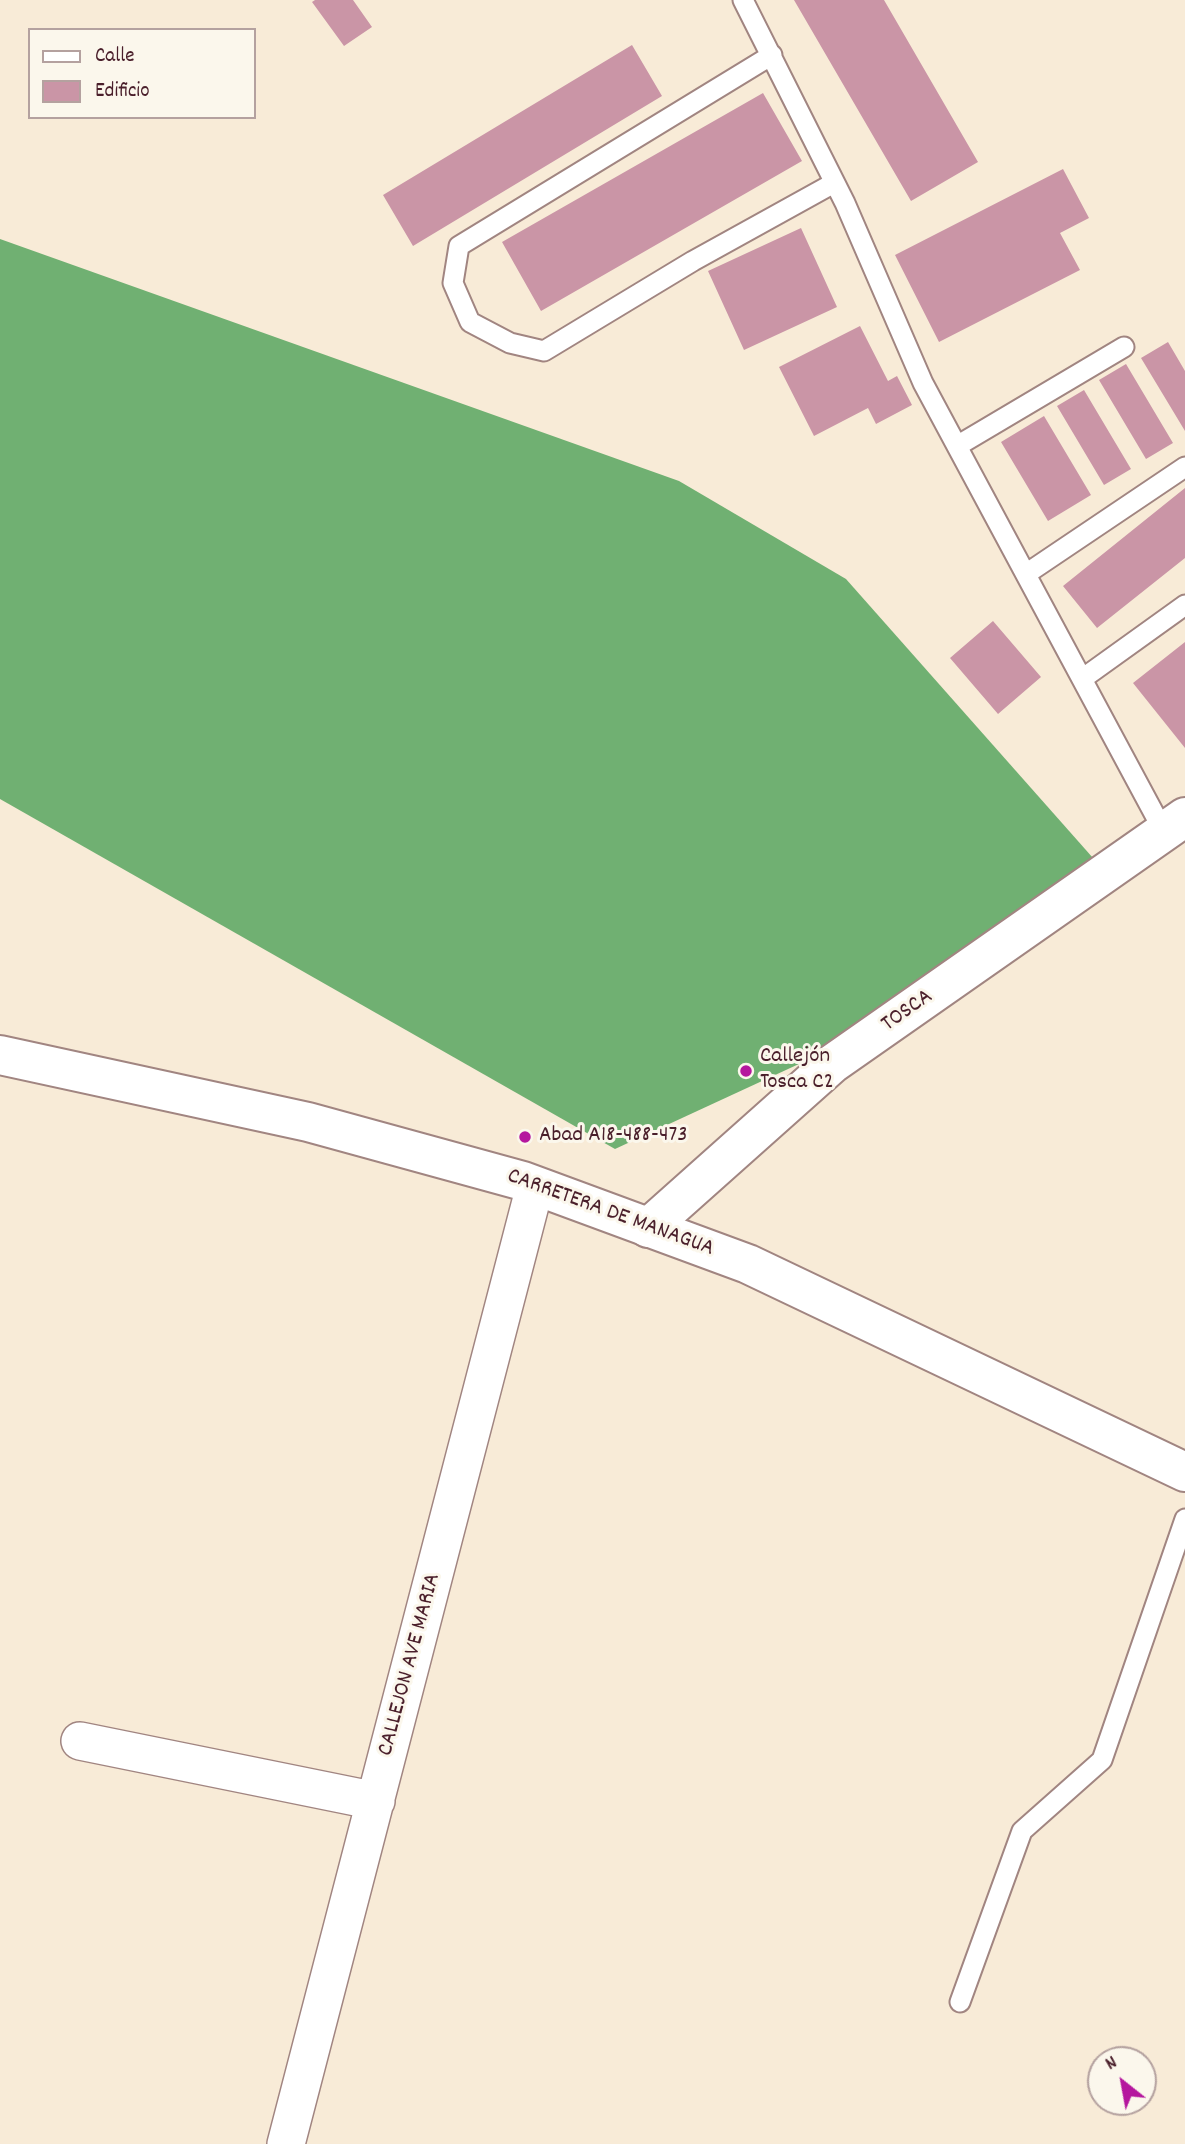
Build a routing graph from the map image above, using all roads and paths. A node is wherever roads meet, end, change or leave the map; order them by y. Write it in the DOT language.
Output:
graph roads {
  1 [pos="743,0"];
  2 [pos="772,55"];
  3 [pos="834,183"];
  4 [pos="1124,347"];
  5 [pos="957,446"];
  6 [pos="1185,467"];
  7 [pos="1026,574"];
  8 [pos="1185,605"];
  9 [pos="1082,679"];
  10 [pos="1174,825"];
  11 [pos="0,1055"];
  12 [pos="535,1186"];
  13 [pos="648,1228"];
  14 [pos="1185,1472"];
  15 [pos="1185,1519"];
  16 [pos="80,1741"];
  17 [pos="376,1801"];
  18 [pos="960,2002"];
  19 [pos="286,2144"];
  1 -- 2 [label="lane"];
  2 -- 3 [label="lane"];
  2 -- 3 [label="lane"];
  3 -- 5 [label="lane"];
  4 -- 5 [label="lane"];
  5 -- 7 [label="lane"];
  6 -- 7 [label="lane"];
  7 -- 9 [label="lane"];
  8 -- 9 [label="lane"];
  9 -- 10 [label="lane"];
  10 -- 13 [label="main road, TOSCA"];
  11 -- 12 [label="main road, CARRETERA DE MANAGUA"];
  12 -- 13 [label="main road, CARRETERA DE MANAGUA"];
  12 -- 17 [label="street, CALLEJON AVE MARIA"];
  13 -- 14 [label="main road, CARRETERA DE MANAGUA"];
  15 -- 18 [label="lane"];
  16 -- 17 [label="street"];
  17 -- 19 [label="street, CALLEJON AVE MARIA"];
}
